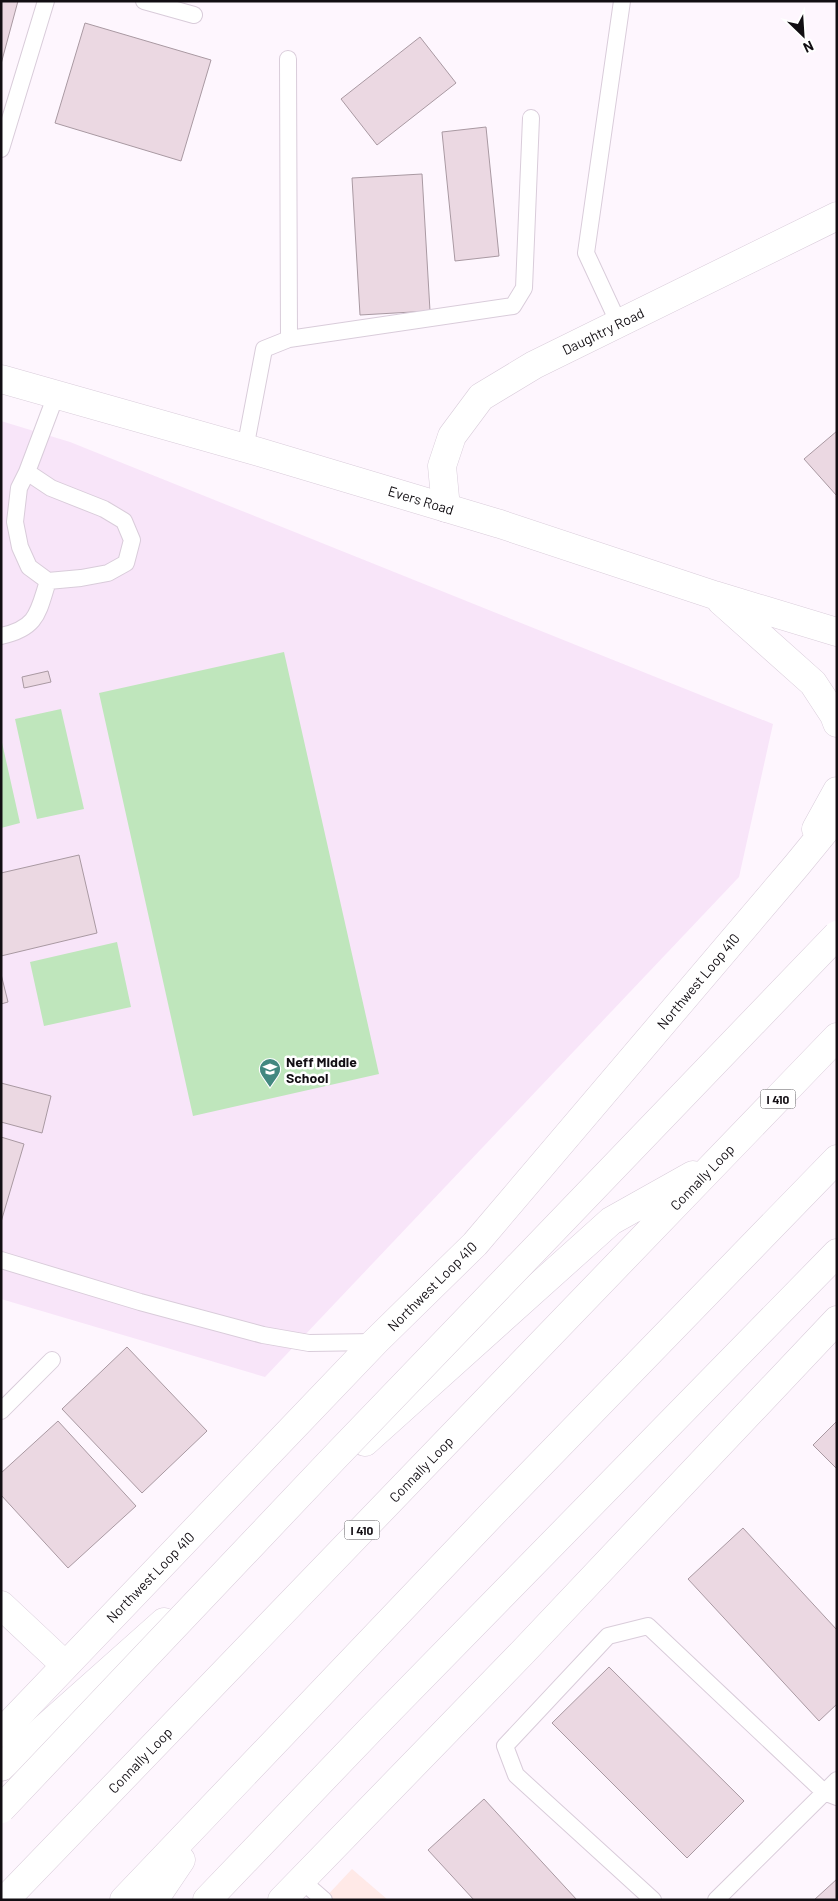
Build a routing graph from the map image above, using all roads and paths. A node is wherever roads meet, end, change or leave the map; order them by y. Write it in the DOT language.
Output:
graph roads {
  1 [pos="46,1"];
  2 [pos="144,1"];
  3 [pos="622,1"];
  4 [pos="194,15"];
  5 [pos="288,59"];
  6 [pos="531,118"];
  7 [pos="1,149"];
  8 [pos="837,216"];
  9 [pos="618,324"];
  10 [pos="289,339"];
  11 [pos="1,379"];
  12 [pos="56,395"];
  13 [pos="245,449"];
  14 [pos="27,472"];
  15 [pos="446,508"];
  16 [pos="48,581"];
  17 [pos="714,596"];
  18 [pos="837,632"];
  19 [pos="1,636"];
  20 [pos="837,723"];
  21 [pos="837,791"];
  22 [pos="837,816"];
  23 [pos="837,846"];
  24 [pos="797,865"];
  25 [pos="837,936"];
  26 [pos="837,1037"];
  27 [pos="837,1159"];
  28 [pos="718,1161"];
  29 [pos="837,1253"];
  30 [pos="1,1260"];
  31 [pos="837,1320"];
  32 [pos="376,1342"];
  33 [pos="52,1360"];
  34 [pos="1,1411"];
  35 [pos="1,1605"];
  36 [pos="66,1665"];
  37 [pos="1,1733"];
  38 [pos="1,1768"];
  39 [pos="837,1780"];
  40 [pos="831,1795"];
  41 [pos="222,1798"];
  42 [pos="1,1809"];
  43 [pos="301,1880"];
  44 [pos="5,1900"];
  45 [pos="124,1900"];
  46 [pos="154,1900"];
  47 [pos="208,1900"];
  48 [pos="282,1900"];
  49 [pos="324,1900"];
  50 [pos="653,1900"];
  51 [pos="716,1900"];
  1 -- 7 [label="lane"];
  2 -- 4 [label="lane"];
  3 -- 9 [label="lane"];
  5 -- 10 [label="lane"];
  6 -- 10 [label="lane"];
  8 -- 9 [label="main road, Daughtry Road"];
  9 -- 15 [label="main road, Daughtry Road"];
  10 -- 13 [label="lane"];
  11 -- 12 [label="main road, Evers Road"];
  12 -- 13 [label="main road, Evers Road"];
  12 -- 14 [label="lane"];
  13 -- 15 [label="main road, Evers Road"];
  14 -- 16 [label="lane"];
  14 -- 16 [label="lane"];
  15 -- 17 [label="main road, Evers Road"];
  16 -- 19 [label="lane"];
  17 -- 18 [label="main road, Evers Road"];
  17 -- 20 [label="main road"];
  21 -- 24 [label="main road"];
  22 -- 24 [label="main road, Northwest Loop 410"];
  23 -- 24 [label="main road"];
  24 -- 32 [label="main road, Northwest Loop 410"];
  25 -- 42 [label="main road, bridge"];
  26 -- 28 [label="main road, Connally Loop / I 410"];
  27 -- 41 [label="main road"];
  28 -- 38 [label="main road"];
  28 -- 44 [label="main road, Connally Loop / I 410"];
  29 -- 47 [label="main road"];
  30 -- 32 [label="lane"];
  31 -- 43 [label="main road"];
  32 -- 36 [label="main road, Northwest Loop 410"];
  33 -- 34 [label="lane"];
  35 -- 36 [label="main road"];
  36 -- 37 [label="main road, Northwest Loop 410"];
  39 -- 40 [label="lane"];
  40 -- 50 [label="lane"];
  40 -- 51 [label="lane"];
  41 -- 45 [label="main road"];
  41 -- 46 [label="main road"];
  43 -- 48 [label="main road"];
  43 -- 49 [label="lane"];
}
